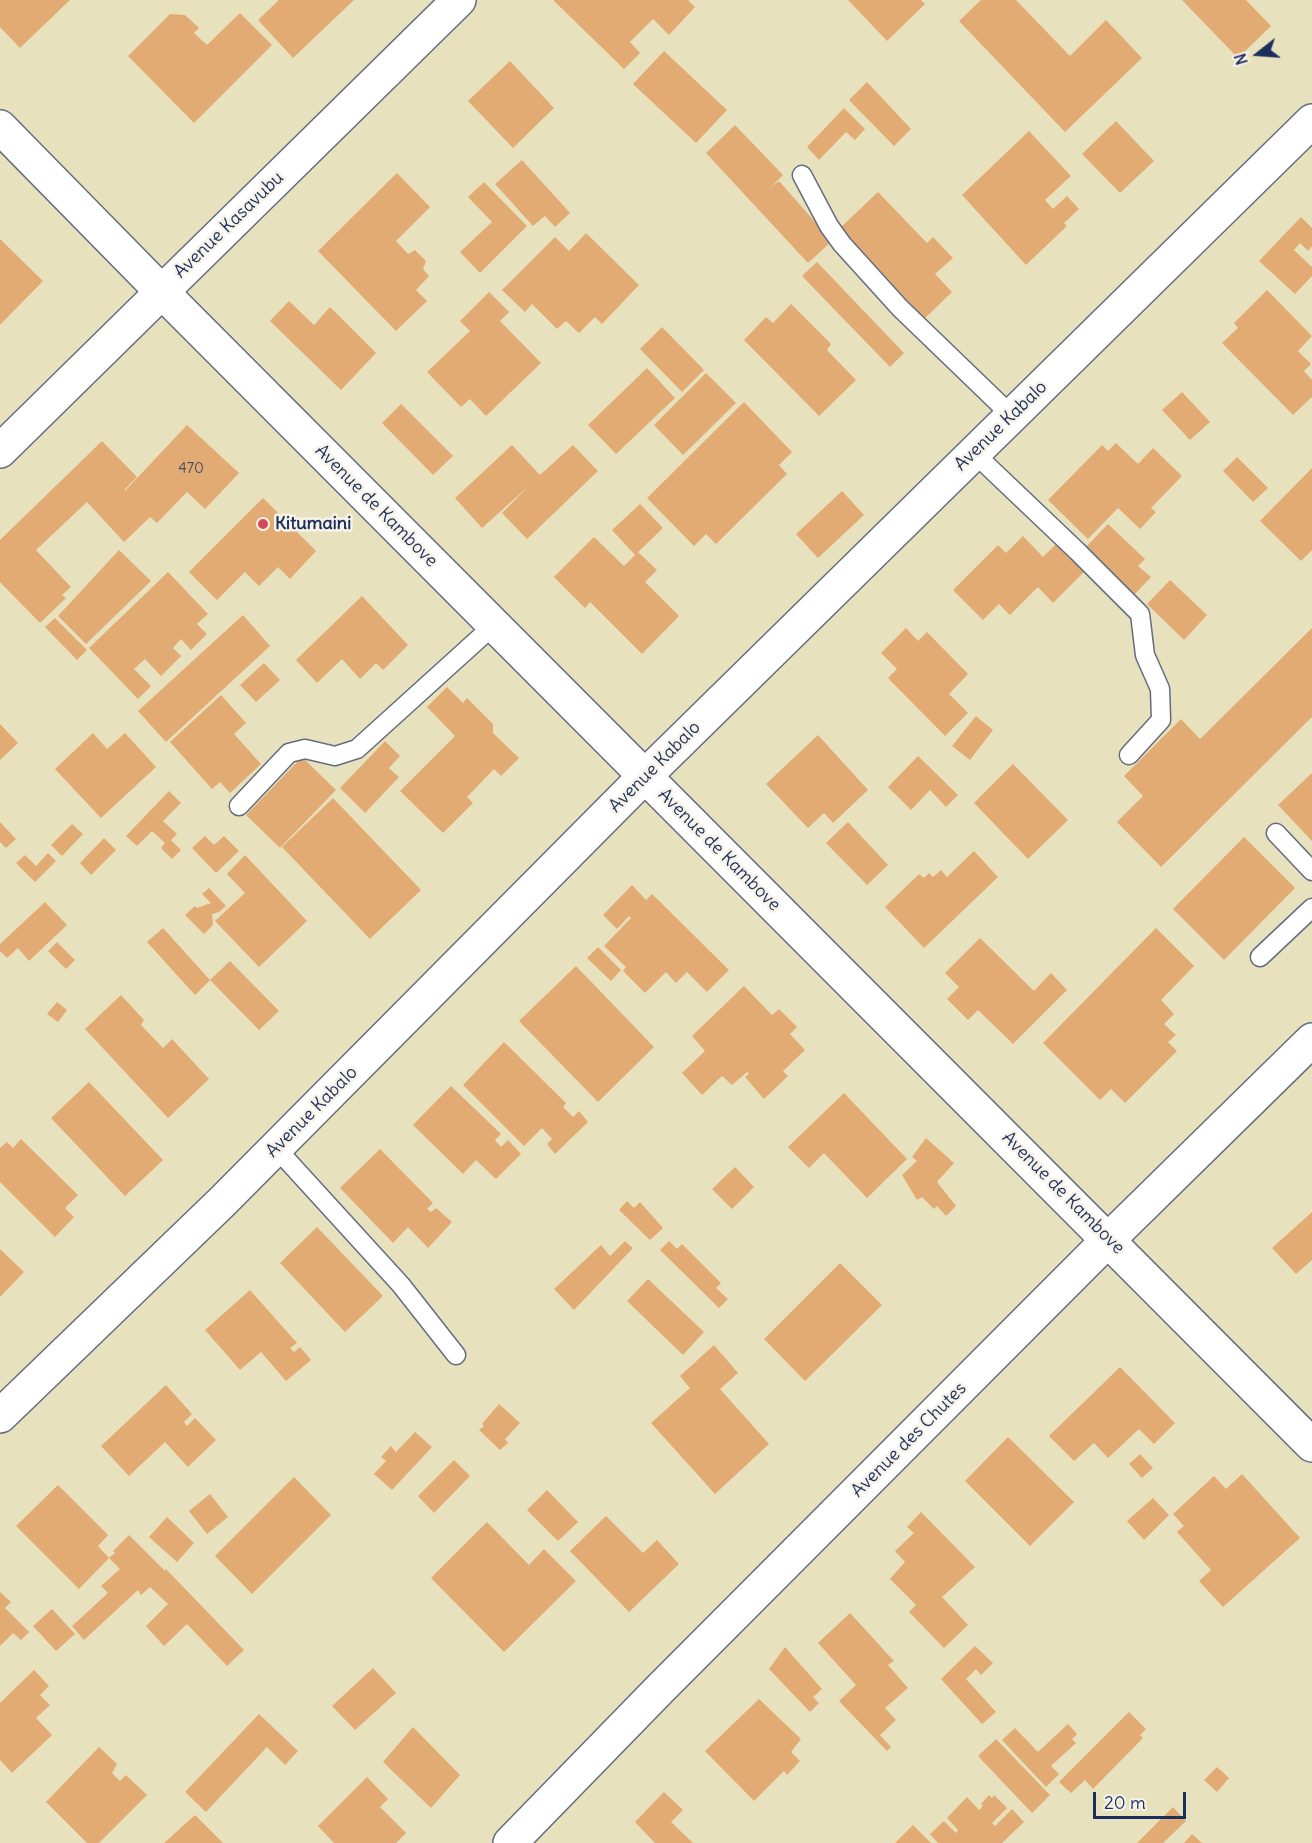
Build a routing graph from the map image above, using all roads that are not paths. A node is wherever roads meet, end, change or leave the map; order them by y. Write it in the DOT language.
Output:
graph roads {
  1 [pos="459,0"];
  2 [pos="1312,121"];
  3 [pos="0,127"];
  4 [pos="802,175"];
  5 [pos="161,291"];
  6 [pos="1012,416"];
  7 [pos="0,452"];
  8 [pos="974,453"];
  9 [pos="494,625"];
  10 [pos="1129,755"];
  11 [pos="645,776"];
  12 [pos="239,806"];
  13 [pos="1276,832"];
  14 [pos="1312,871"];
  15 [pos="1312,908"];
  16 [pos="1260,957"];
  17 [pos="1312,1040"];
  18 [pos="276,1148"];
  19 [pos="1109,1239"];
  20 [pos="456,1355"];
  21 [pos="0,1416"];
  22 [pos="1312,1445"];
  23 [pos="510,1843"];
  1 -- 5 [label="street, Avenue Kasavubu"];
  2 -- 6 [label="street, Avenue Kabalo"];
  3 -- 5 [label="street, Avenue de Kambove"];
  4 -- 6 [label="lane"];
  5 -- 7 [label="street, Avenue Kasavubu"];
  5 -- 9 [label="street, Avenue de Kambove"];
  6 -- 8 [label="street, Avenue Kabalo"];
  8 -- 10 [label="lane"];
  8 -- 11 [label="street, Avenue Kabalo"];
  9 -- 11 [label="street, Avenue de Kambove"];
  9 -- 12 [label="lane"];
  11 -- 18 [label="street, Avenue Kabalo"];
  11 -- 19 [label="street, Avenue de Kambove"];
  13 -- 14 [label="lane"];
  15 -- 16 [label="lane"];
  17 -- 19 [label="street, Avenue des Chutes"];
  18 -- 20 [label="lane"];
  18 -- 21 [label="street, Avenue Kabalo"];
  19 -- 22 [label="street, Avenue de Kambove"];
  19 -- 23 [label="street, Avenue des Chutes"];
}
